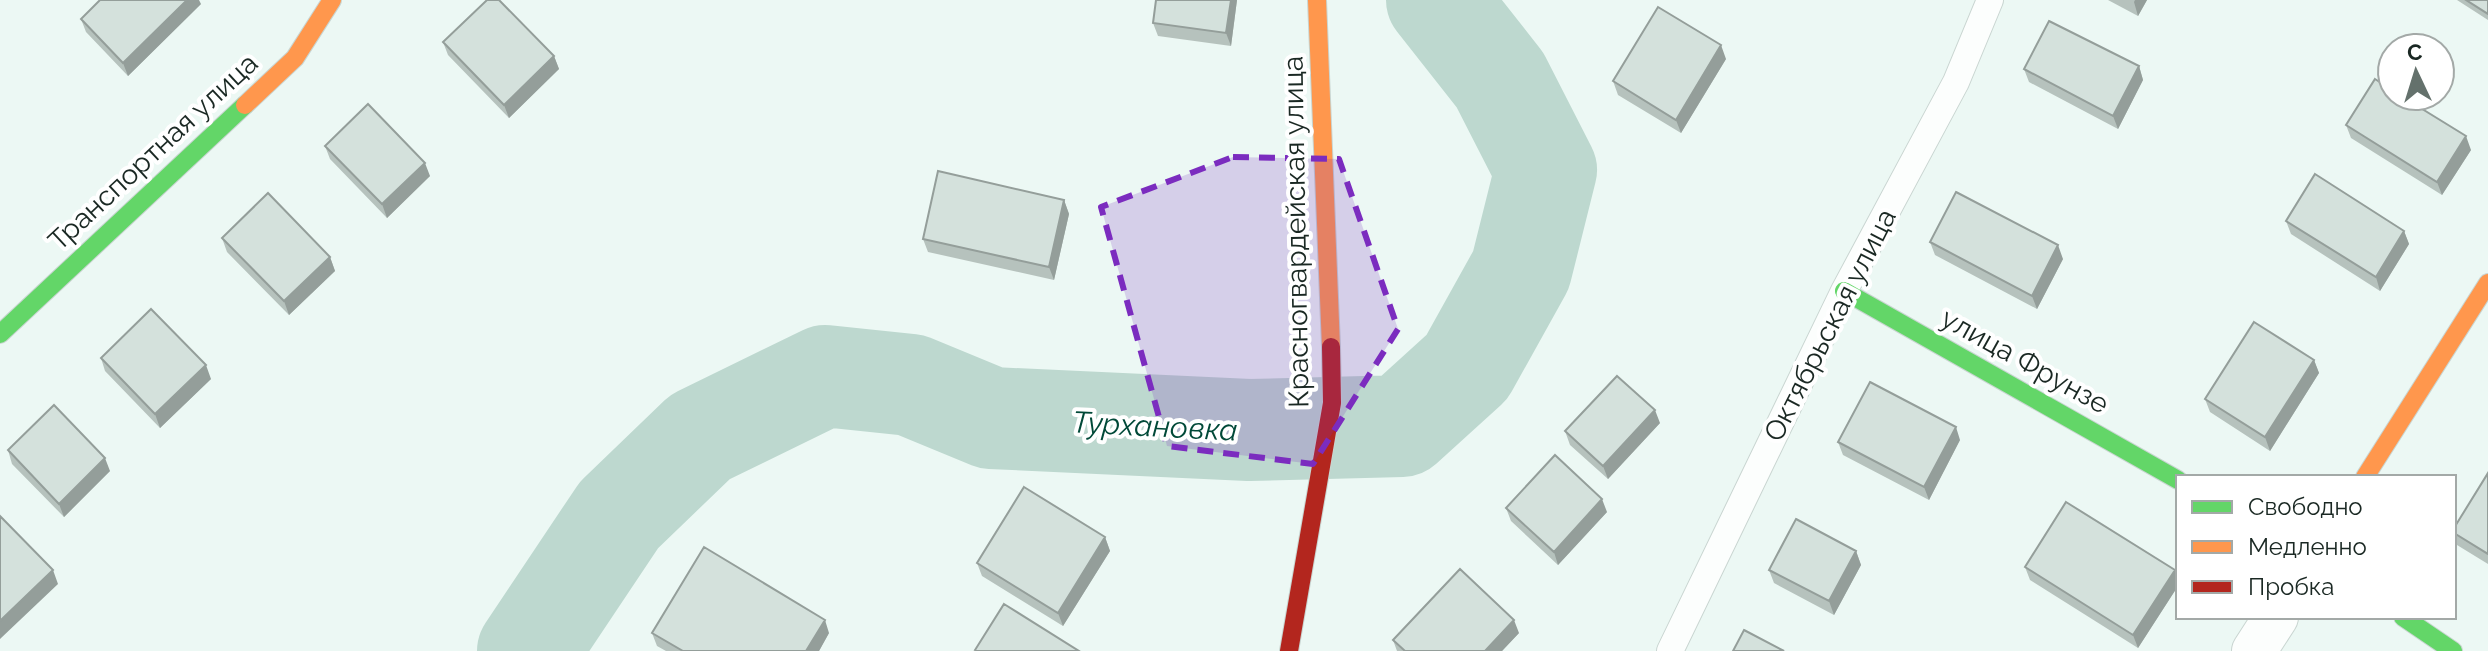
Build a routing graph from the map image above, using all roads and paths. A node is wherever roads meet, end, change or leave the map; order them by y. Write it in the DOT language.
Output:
graph roads {
  1 [pos="332,0"];
  2 [pos="1317,0"];
  3 [pos="1990,0"];
  4 [pos="2488,283"];
  5 [pos="1844,291"];
  6 [pos="0,334"];
  7 [pos="2366,475"];
  8 [pos="2176,479"];
  9 [pos="2275,619"];
  10 [pos="2406,619"];
  11 [pos="1289,651"];
  12 [pos="1670,651"];
  13 [pos="2254,651"];
  14 [pos="2453,651"];
  1 -- 6 [label="street, Транспортная улица"];
  2 -- 11 [label="street, Красногвардейская улица"];
  3 -- 5 [label="lane, Октябрьская улица"];
  4 -- 7 [label="street"];
  5 -- 8 [label="street, улица Фрунзе"];
  5 -- 12 [label="lane, Октябрьская улица"];
  9 -- 13 [label="street"];
  10 -- 14 [label="street"];
}
